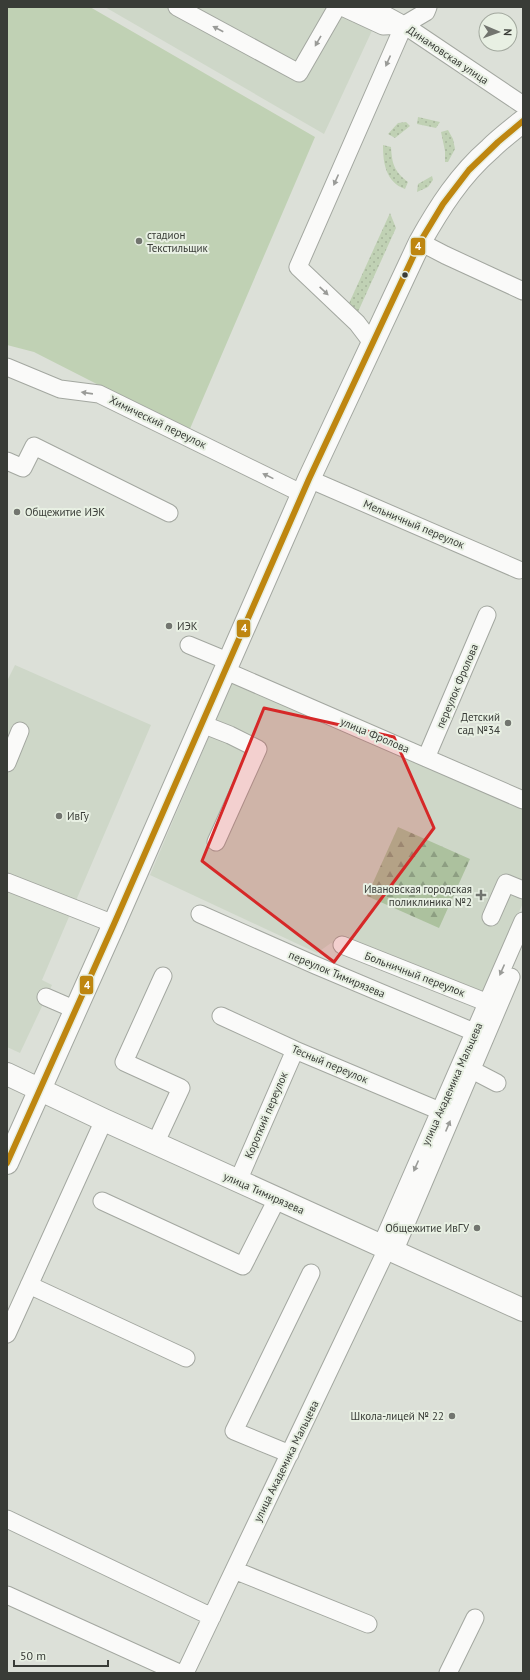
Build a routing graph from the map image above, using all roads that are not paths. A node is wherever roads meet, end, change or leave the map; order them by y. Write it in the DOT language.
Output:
graph roads {
  1 [pos="177,7"];
  2 [pos="337,7"];
  3 [pos="342,7"];
  4 [pos="371,7"];
  5 [pos="428,7"];
  6 [pos="404,25"];
  7 [pos="523,105"];
  8 [pos="523,121"];
  9 [pos="420,242"];
  10 [pos="523,291"];
  11 [pos="372,344"];
  12 [pos="7,367"];
  13 [pos="7,461"];
  14 [pos="306,486"];
  15 [pos="169,513"];
  16 [pos="519,570"];
  17 [pos="487,615"];
  18 [pos="189,645"];
  19 [pos="228,666"];
  20 [pos="202,724"];
  21 [pos="20,731"];
  22 [pos="426,758"];
  23 [pos="7,763"];
  24 [pos="523,800"];
  25 [pos="216,842"];
  26 [pos="7,882"];
  27 [pos="523,890"];
  28 [pos="200,914"];
  29 [pos="491,917"];
  30 [pos="523,921"];
  31 [pos="114,924"];
  32 [pos="342,945"];
  33 [pos="523,950"];
  34 [pos="163,976"];
  35 [pos="46,997"];
  36 [pos="493,1004"];
  37 [pos="76,1010"];
  38 [pos="221,1016"];
  39 [pos="474,1032"];
  40 [pos="295,1050"];
  41 [pos="472,1070"];
  42 [pos="7,1074"];
  43 [pos="497,1083"];
  44 [pos="40,1089"];
  45 [pos="440,1111"];
  46 [pos="104,1120"];
  47 [pos="155,1144"];
  48 [pos="7,1163"];
  49 [pos="238,1181"];
  50 [pos="277,1199"];
  51 [pos="102,1201"];
  52 [pos="387,1249"];
  53 [pos="311,1273"];
  54 [pos="29,1285"];
  55 [pos="13,1303"];
  56 [pos="523,1310"];
  57 [pos="7,1334"];
  58 [pos="186,1358"];
  59 [pos="290,1454"];
  60 [pos="7,1519"];
  61 [pos="234,1570"];
  62 [pos="7,1595"];
  63 [pos="212,1617"];
  64 [pos="475,1618"];
  65 [pos="368,1624"];
  66 [pos="179,1673"];
  67 [pos="185,1673"];
  68 [pos="448,1673"];
  2 -- 1 [label="street, one-way"];
  3 -- 6 [label="street"];
  4 -- 6 [label="street, Динамовская улица"];
  5 -- 6 [label="street"];
  6 -- 7 [label="street, Динамовская улица"];
  6 -- 11 [label="street, one-way"];
  8 -- 9 [label="main road"];
  9 -- 10 [label="street"];
  9 -- 11 [label="main road"];
  11 -- 14 [label="main road"];
  14 -- 12 [label="street, Химический переулок, one-way"];
  13 -- 15 [label="street"];
  14 -- 16 [label="street, Мельничный переулок"];
  14 -- 19 [label="main road"];
  17 -- 22 [label="street, переулок Фролова"];
  18 -- 19 [label="street, улица Фролова"];
  19 -- 20 [label="main road"];
  19 -- 22 [label="street, улица Фролова"];
  20 -- 25 [label="street"];
  20 -- 31 [label="main road"];
  21 -- 23 [label="street"];
  22 -- 24 [label="street, улица Фролова"];
  26 -- 31 [label="street"];
  27 -- 29 [label="street"];
  28 -- 39 [label="street, переулок Тимирязева"];
  30 -- 36 [label="street, улица Академика Мальцева, one-way"];
  31 -- 37 [label="main road"];
  32 -- 36 [label="street, Больничный переулок"];
  33 -- 36 [label="street"];
  34 -- 47 [label="street"];
  35 -- 37 [label="street"];
  36 -- 39 [label="street, улица Академика Мальцева"];
  36 -- 41 [label="street"];
  37 -- 44 [label="main road"];
  38 -- 40 [label="street, Тесный переулок"];
  39 -- 45 [label="street, улица Академика Мальцева"];
  40 -- 45 [label="street, Тесный переулок"];
  40 -- 49 [label="street, Короткий переулок"];
  41 -- 43 [label="street"];
  52 -- 41 [label="street, one-way"];
  42 -- 44 [label="main road, улица Тимирязева"];
  44 -- 46 [label="main road, улица Тимирязева"];
  44 -- 48 [label="main road"];
  45 -- 52 [label="street, улица Академика Мальцева, one-way"];
  46 -- 47 [label="main road, улица Тимирязева"];
  46 -- 54 [label="street"];
  47 -- 49 [label="main road, улица Тимирязева"];
  49 -- 50 [label="main road, улица Тимирязева"];
  50 -- 51 [label="street"];
  50 -- 52 [label="main road, улица Тимирязева"];
  52 -- 56 [label="main road, улица Тимирязева"];
  52 -- 59 [label="street, улица Академика Мальцева"];
  53 -- 59 [label="street"];
  54 -- 55 [label="street"];
  54 -- 58 [label="street"];
  55 -- 57 [label="street"];
  59 -- 61 [label="street, улица Академика Мальцева"];
  60 -- 63 [label="street"];
  61 -- 63 [label="street, улица Академика Мальцева"];
  61 -- 65 [label="street"];
  62 -- 66 [label="street"];
  63 -- 67 [label="street, улица Академика Мальцева"];
  64 -- 68 [label="street"];
}
